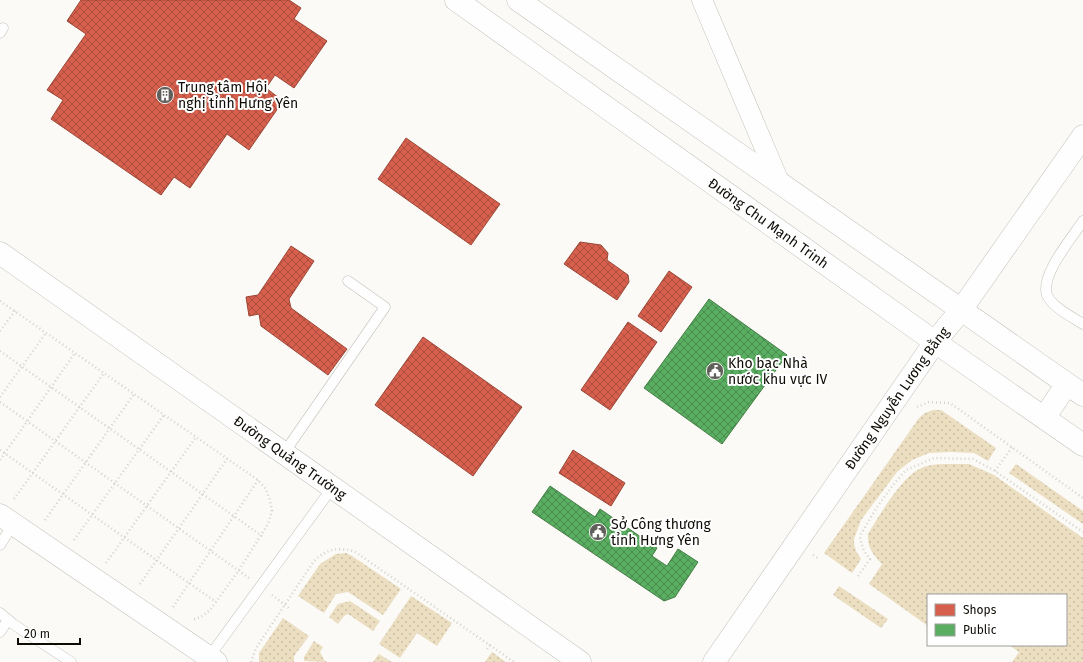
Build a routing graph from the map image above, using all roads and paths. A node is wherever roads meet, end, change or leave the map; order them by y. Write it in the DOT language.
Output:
graph roads {
  1 [pos="456,0"];
  2 [pos="518,0"];
  3 [pos="702,0"];
  4 [pos="1083,136"];
  5 [pos="780,184"];
  6 [pos="1083,221"];
  7 [pos="0,253"];
  8 [pos="348,281"];
  9 [pos="0,301"];
  10 [pos="961,310"];
  11 [pos="15,311"];
  12 [pos="1083,324"];
  13 [pos="0,331"];
  14 [pos="46,333"];
  15 [pos="935,342"];
  16 [pos="0,351"];
  17 [pos="75,353"];
  18 [pos="22,366"];
  19 [pos="104,373"];
  20 [pos="51,387"];
  21 [pos="1078,390"];
  22 [pos="134,394"];
  23 [pos="0,397"];
  24 [pos="0,402"];
  25 [pos="950,403"];
  26 [pos="80,407"];
  27 [pos="164,415"];
  28 [pos="1044,418"];
  29 [pos="27,421"];
  30 [pos="110,428"];
  31 [pos="196,437"];
  32 [pos="56,441"];
  33 [pos="1083,445"];
  34 [pos="1012,447"];
  35 [pos="139,449"];
  36 [pos="0,450"];
  37 [pos="5,453"];
  38 [pos="284,453"];
  39 [pos="227,459"];
  40 [pos="0,460"];
  41 [pos="86,463"];
  42 [pos="995,471"];
  43 [pos="171,472"];
  44 [pos="33,473"];
  45 [pos="258,480"];
  46 [pos="115,483"];
  47 [pos="332,488"];
  48 [pos="203,494"];
  49 [pos="63,495"];
  50 [pos="1083,498"];
  51 [pos="147,506"];
  52 [pos="9,513"];
  53 [pos="92,515"];
  54 [pos="233,516"];
  55 [pos="45,521"];
  56 [pos="179,528"];
  57 [pos="1083,532"];
  58 [pos="262,536"];
  59 [pos="124,538"];
  60 [pos="74,541"];
  61 [pos="0,545"];
  62 [pos="210,550"];
  63 [pos="156,560"];
  64 [pos="106,563"];
  65 [pos="239,570"];
  66 [pos="858,576"];
  67 [pos="189,583"];
  68 [pos="138,586"];
  69 [pos="408,589"];
  70 [pos="406,593"];
  71 [pos="216,602"];
  72 [pos="285,605"];
  73 [pos="289,608"];
  74 [pos="171,609"];
  75 [pos="4,617"];
  76 [pos="187,620"];
  77 [pos="0,632"];
  78 [pos="490,645"];
  79 [pos="487,649"];
  80 [pos="213,660"];
  81 [pos="71,662"];
  82 [pos="251,662"];
  83 [pos="514,662"];
  84 [pos="580,662"];
  85 [pos="714,662"];
  1 -- 15 [label="main road, Đường Chu Mạnh Trinh"];
  2 -- 5 [label="main road"];
  3 -- 5 [label="street"];
  4 -- 10 [label="main road, Đường Nguyễn Lương Bằng"];
  5 -- 10 [label="main road"];
  6 -- 12 [label="lane"];
  7 -- 38 [label="main road, Đường Quảng Trường"];
  8 -- 38 [label="lane"];
  9 -- 11 [label="path"];
  10 -- 15 [label="main road, Đường Nguyễn Lương Bằng"];
  10 -- 21 [label="main road"];
  11 -- 13 [label="path"];
  11 -- 14 [label="path"];
  14 -- 17 [label="path"];
  14 -- 18 [label="path"];
  15 -- 28 [label="main road, Đường Chu Mạnh Trinh"];
  15 -- 85 [label="main road, Đường Nguyễn Lương Bằng"];
  16 -- 18 [label="path"];
  17 -- 19 [label="path"];
  17 -- 20 [label="path"];
  18 -- 20 [label="path"];
  18 -- 23 [label="path"];
  19 -- 22 [label="path"];
  19 -- 26 [label="path"];
  20 -- 26 [label="path"];
  20 -- 29 [label="path"];
  21 -- 28 [label="main road"];
  22 -- 27 [label="path"];
  22 -- 30 [label="path"];
  24 -- 29 [label="path"];
  25 -- 34 [label="path"];
  26 -- 30 [label="path"];
  26 -- 32 [label="path"];
  27 -- 31 [label="path"];
  27 -- 35 [label="path"];
  28 -- 33 [label="main road, Đường Chu Mạnh Trinh"];
  29 -- 32 [label="path"];
  29 -- 37 [label="path"];
  30 -- 35 [label="path"];
  30 -- 41 [label="path"];
  31 -- 39 [label="path"];
  31 -- 43 [label="path"];
  32 -- 41 [label="path"];
  32 -- 44 [label="path"];
  34 -- 42 [label="path"];
  34 -- 50 [label="path"];
  35 -- 43 [label="path"];
  35 -- 46 [label="path"];
  36 -- 37 [label="path"];
  37 -- 40 [label="path"];
  37 -- 44 [label="path"];
  38 -- 47 [label="main road, Đường Quảng Trường"];
  39 -- 45 [label="path"];
  39 -- 48 [label="path"];
  41 -- 46 [label="path"];
  41 -- 49 [label="path"];
  42 -- 57 [label="path"];
  42 -- 66 [label="path"];
  43 -- 48 [label="path"];
  43 -- 51 [label="path"];
  44 -- 49 [label="path"];
  44 -- 52 [label="path"];
  45 -- 54 [label="path"];
  45 -- 58 [label="path"];
  46 -- 51 [label="path"];
  46 -- 53 [label="path"];
  47 -- 80 [label="lane"];
  47 -- 84 [label="main road, Đường Quảng Trường"];
  48 -- 54 [label="path"];
  48 -- 56 [label="path"];
  49 -- 53 [label="path"];
  49 -- 55 [label="path"];
  51 -- 56 [label="path"];
  51 -- 59 [label="path"];
  52 -- 61 [label="lane"];
  52 -- 80 [label="main road"];
  53 -- 59 [label="path"];
  53 -- 60 [label="path"];
  54 -- 58 [label="path"];
  54 -- 62 [label="path"];
  56 -- 62 [label="path"];
  56 -- 63 [label="path"];
  58 -- 65 [label="path"];
  59 -- 63 [label="path"];
  59 -- 64 [label="path"];
  62 -- 65 [label="path"];
  62 -- 67 [label="path"];
  63 -- 67 [label="path"];
  63 -- 68 [label="path"];
  65 -- 71 [label="path"];
  67 -- 71 [label="path"];
  67 -- 74 [label="path"];
  69 -- 70 [label="path"];
  69 -- 72 [label="path"];
  69 -- 78 [label="path"];
  71 -- 76 [label="path"];
  72 -- 73 [label="path"];
  72 -- 82 [label="path"];
  75 -- 77 [label="lane"];
  75 -- 81 [label="lane"];
  78 -- 79 [label="path"];
  78 -- 83 [label="path"];
}
